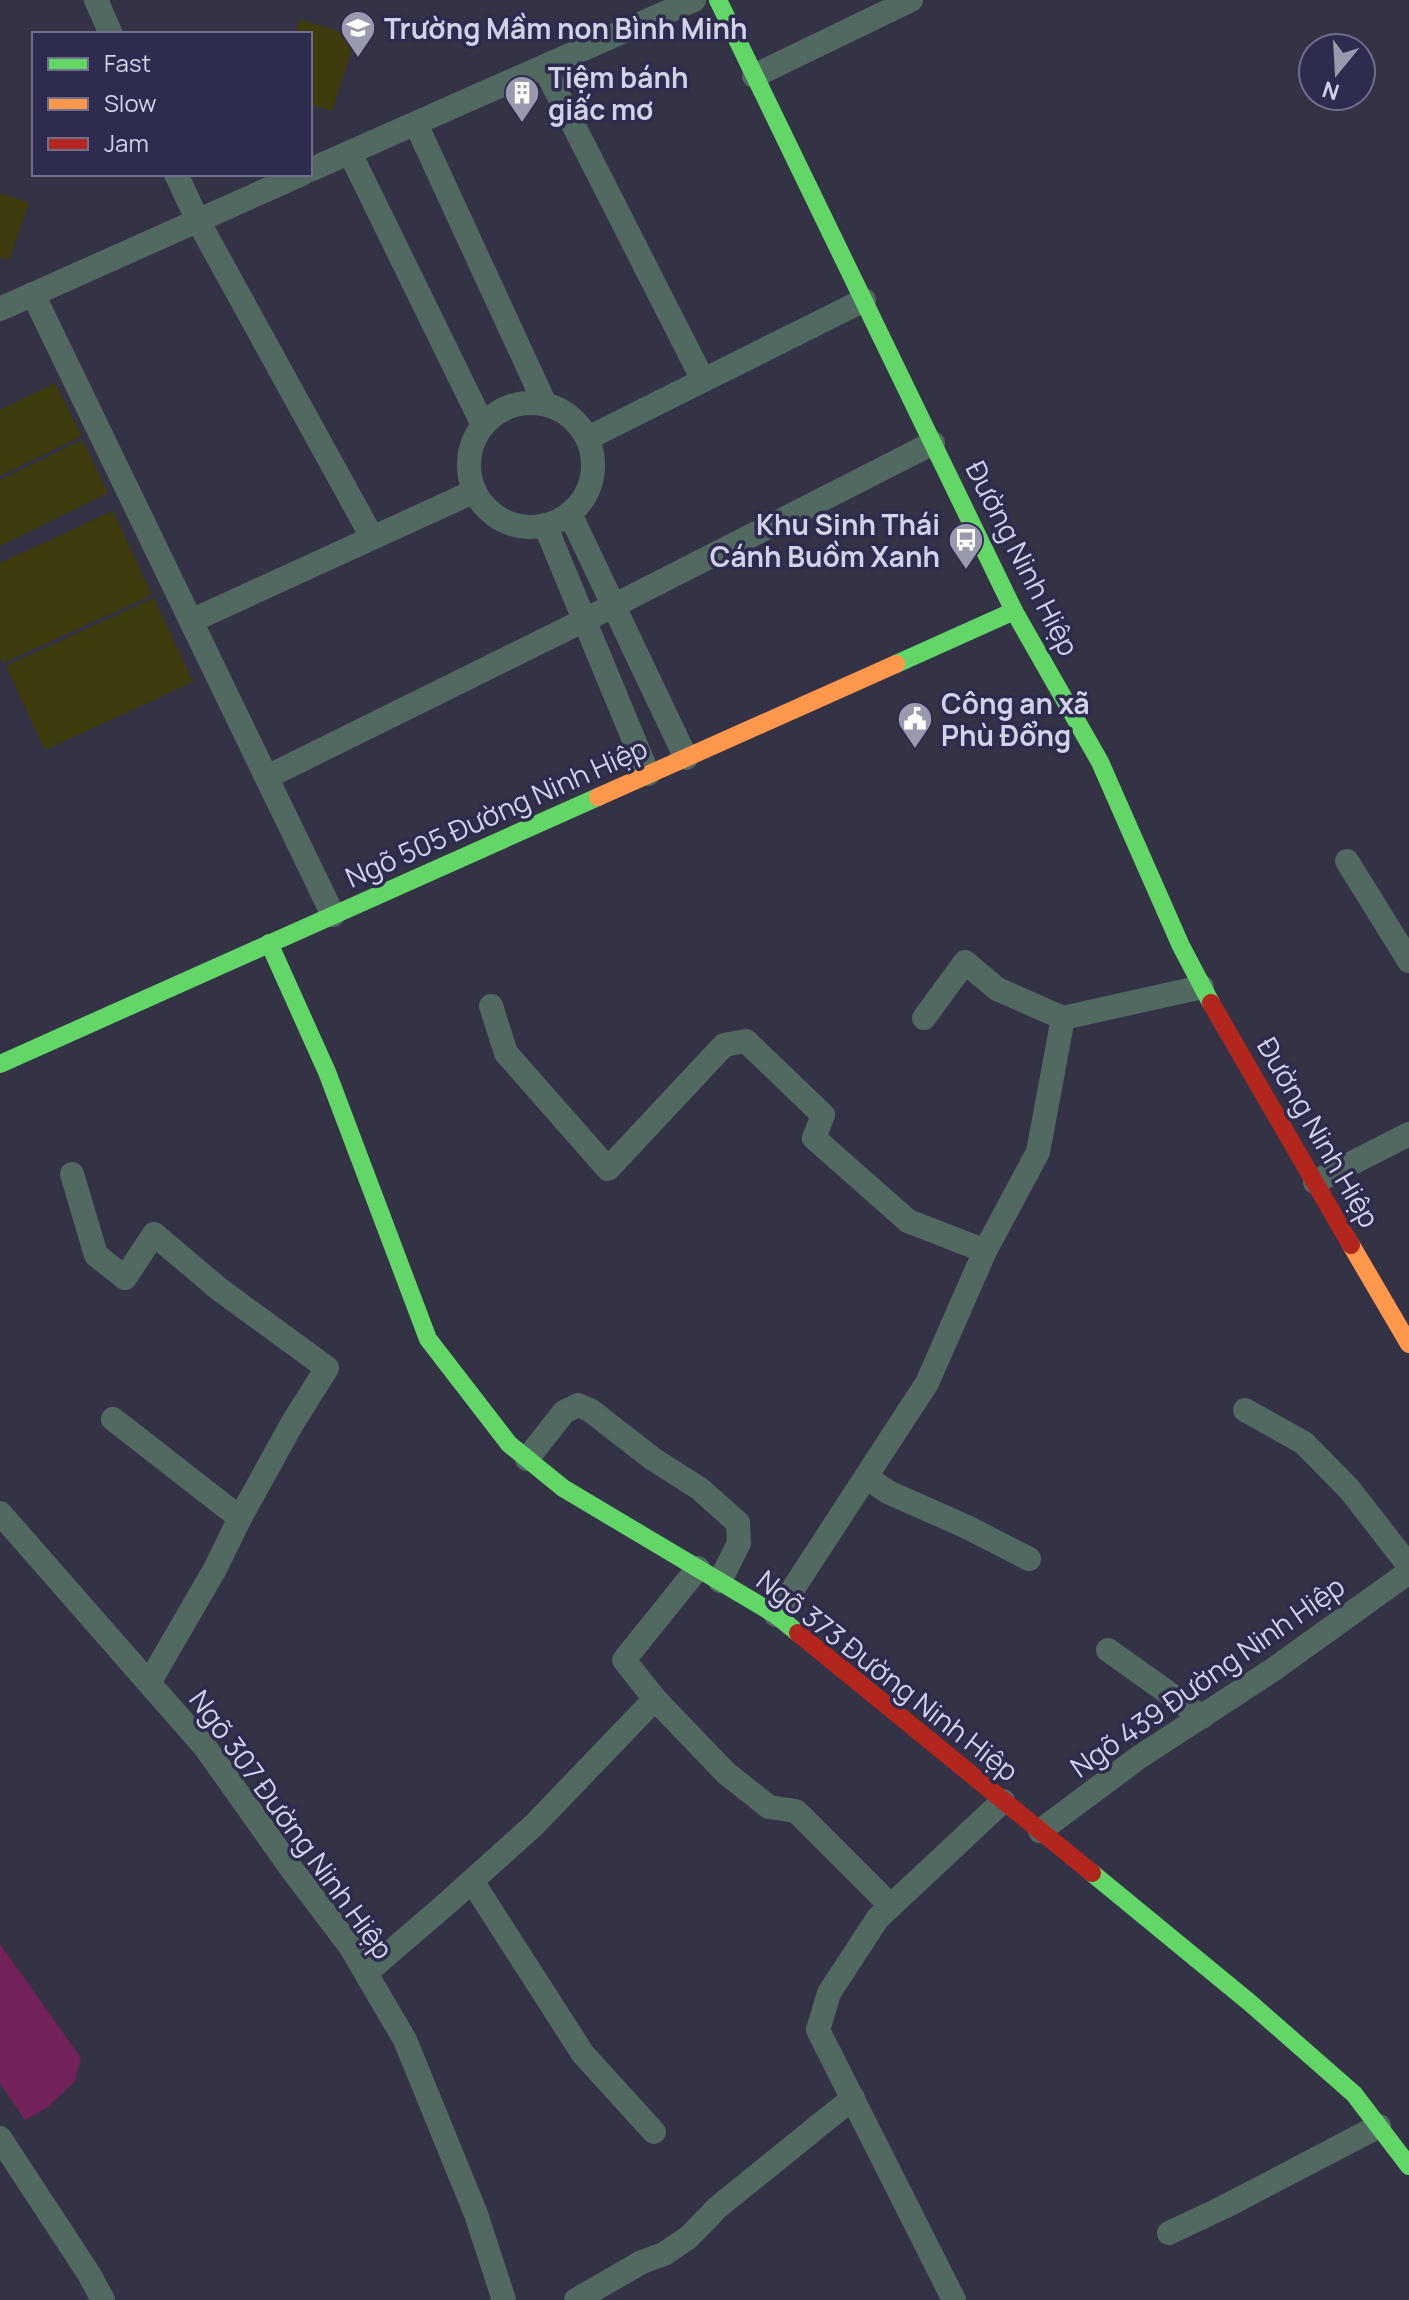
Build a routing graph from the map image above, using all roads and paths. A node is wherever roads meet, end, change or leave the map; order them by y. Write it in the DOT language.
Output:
graph roads {
  1 [pos="96,0"];
  2 [pos="694,0"];
  3 [pos="718,0"];
  4 [pos="911,0"];
  5 [pos="110,32"];
  6 [pos="544,67"];
  7 [pos="754,76"];
  8 [pos="416,124"];
  9 [pos="350,153"];
  10 [pos="312,169"];
  11 [pos="177,176"];
  12 [pos="297,176"];
  13 [pos="197,219"];
  14 [pos="33,294"];
  15 [pos="864,300"];
  16 [pos="0,309"];
  17 [pos="703,380"];
  18 [pos="545,404"];
  19 [pos="483,425"];
  20 [pos="588,438"];
  21 [pos="933,443"];
  22 [pos="475,491"];
  23 [pos="570,514"];
  24 [pos="545,525"];
  25 [pos="372,537"];
  26 [pos="615,605"];
  27 [pos="1014,611"];
  28 [pos="585,619"];
  29 [pos="191,621"];
  30 [pos="686,758"];
  31 [pos="648,774"];
  32 [pos="267,777"];
  33 [pos="1347,861"];
  34 [pos="333,915"];
  35 [pos="269,943"];
  36 [pos="1409,961"];
  37 [pos="1202,987"];
  38 [pos="491,1006"];
  39 [pos="924,1018"];
  40 [pos="1063,1018"];
  41 [pos="0,1064"];
  42 [pos="1409,1134"];
  43 [pos="72,1174"];
  44 [pos="1315,1182"];
  45 [pos="985,1251"];
  46 [pos="1409,1344"];
  47 [pos="1245,1410"];
  48 [pos="113,1419"];
  49 [pos="527,1459"];
  50 [pos="866,1477"];
  51 [pos="0,1513"];
  52 [pos="240,1518"];
  53 [pos="1029,1559"];
  54 [pos="698,1568"];
  55 [pos="1409,1569"];
  56 [pos="720,1581"];
  57 [pos="776,1615"];
  58 [pos="1108,1650"];
  59 [pos="149,1683"];
  60 [pos="655,1699"];
  61 [pos="1202,1717"];
  62 [pos="1003,1801"];
  63 [pos="1040,1831"];
  64 [pos="472,1881"];
  65 [pos="891,1906"];
  66 [pos="366,1973"];
  67 [pos="853,2098"];
  68 [pos="1379,2126"];
  69 [pos="654,2132"];
  70 [pos="0,2138"];
  71 [pos="1409,2166"];
  72 [pos="1169,2233"];
  73 [pos="103,2300"];
  74 [pos="504,2300"];
  75 [pos="576,2300"];
  76 [pos="954,2300"];
  1 -- 5 [label="street"];
  2 -- 6 [label="street"];
  3 -- 7 [label="street, Đường Ninh Hiệp"];
  4 -- 7 [label="street"];
  6 -- 8 [label="street"];
  6 -- 17 [label="street"];
  7 -- 15 [label="street, Đường Ninh Hiệp"];
  8 -- 9 [label="street"];
  8 -- 18 [label="street"];
  9 -- 10 [label="street"];
  9 -- 19 [label="street"];
  11 -- 13 [label="street"];
  12 -- 13 [label="street"];
  13 -- 14 [label="street"];
  13 -- 25 [label="street"];
  14 -- 16 [label="street"];
  14 -- 29 [label="street"];
  15 -- 17 [label="street"];
  15 -- 21 [label="street, Đường Ninh Hiệp"];
  17 -- 20 [label="street"];
  18 -- 19 [label="street"];
  18 -- 20 [label="street"];
  19 -- 22 [label="street"];
  20 -- 23 [label="street"];
  21 -- 26 [label="street"];
  21 -- 27 [label="street, Đường Ninh Hiệp"];
  22 -- 24 [label="street"];
  22 -- 25 [label="street"];
  23 -- 24 [label="street"];
  23 -- 26 [label="street"];
  24 -- 28 [label="street"];
  25 -- 29 [label="street"];
  26 -- 28 [label="street"];
  26 -- 30 [label="street"];
  27 -- 30 [label="street, Ngõ 505 Đường Ninh Hiệp"];
  27 -- 37 [label="street, Đường Ninh Hiệp"];
  28 -- 31 [label="street"];
  28 -- 32 [label="street"];
  29 -- 32 [label="street"];
  30 -- 31 [label="street, Ngõ 505 Đường Ninh Hiệp"];
  31 -- 34 [label="street, Ngõ 505 Đường Ninh Hiệp"];
  32 -- 34 [label="street"];
  33 -- 36 [label="street"];
  34 -- 35 [label="street, Ngõ 505 Đường Ninh Hiệp"];
  35 -- 41 [label="street, Ngõ 505 Đường Ninh Hiệp"];
  35 -- 49 [label="street, Ngõ 373 Đường Ninh Hiệp"];
  37 -- 40 [label="street"];
  37 -- 44 [label="street, Đường Ninh Hiệp"];
  38 -- 45 [label="street"];
  39 -- 40 [label="street"];
  40 -- 45 [label="street"];
  42 -- 44 [label="street"];
  43 -- 52 [label="street"];
  44 -- 46 [label="street, Đường Ninh Hiệp"];
  45 -- 50 [label="street"];
  47 -- 55 [label="street"];
  48 -- 52 [label="street"];
  49 -- 54 [label="street, Ngõ 373 Đường Ninh Hiệp"];
  49 -- 56 [label="street"];
  50 -- 53 [label="street"];
  50 -- 57 [label="street"];
  51 -- 59 [label="street, Ngõ 307 Đường Ninh Hiệp"];
  52 -- 59 [label="street"];
  54 -- 56 [label="street, Ngõ 373 Đường Ninh Hiệp"];
  54 -- 60 [label="street"];
  55 -- 61 [label="street, Ngõ 439 Đường Ninh Hiệp"];
  56 -- 57 [label="street, Ngõ 373 Đường Ninh Hiệp"];
  57 -- 62 [label="street, Ngõ 373 Đường Ninh Hiệp"];
  58 -- 61 [label="street"];
  59 -- 66 [label="street, Ngõ 307 Đường Ninh Hiệp"];
  60 -- 64 [label="street"];
  60 -- 65 [label="street"];
  61 -- 63 [label="street, Ngõ 439 Đường Ninh Hiệp"];
  62 -- 63 [label="street, Ngõ 373 Đường Ninh Hiệp"];
  62 -- 65 [label="street"];
  63 -- 68 [label="street, Ngõ 373 Đường Ninh Hiệp"];
  64 -- 66 [label="street"];
  64 -- 69 [label="street"];
  65 -- 67 [label="street"];
  66 -- 74 [label="street, Ngõ 307 Đường Ninh Hiệp"];
  67 -- 75 [label="street"];
  67 -- 76 [label="street"];
  68 -- 71 [label="street, Ngõ 373 Đường Ninh Hiệp"];
  68 -- 72 [label="street"];
  70 -- 73 [label="street"];
}
